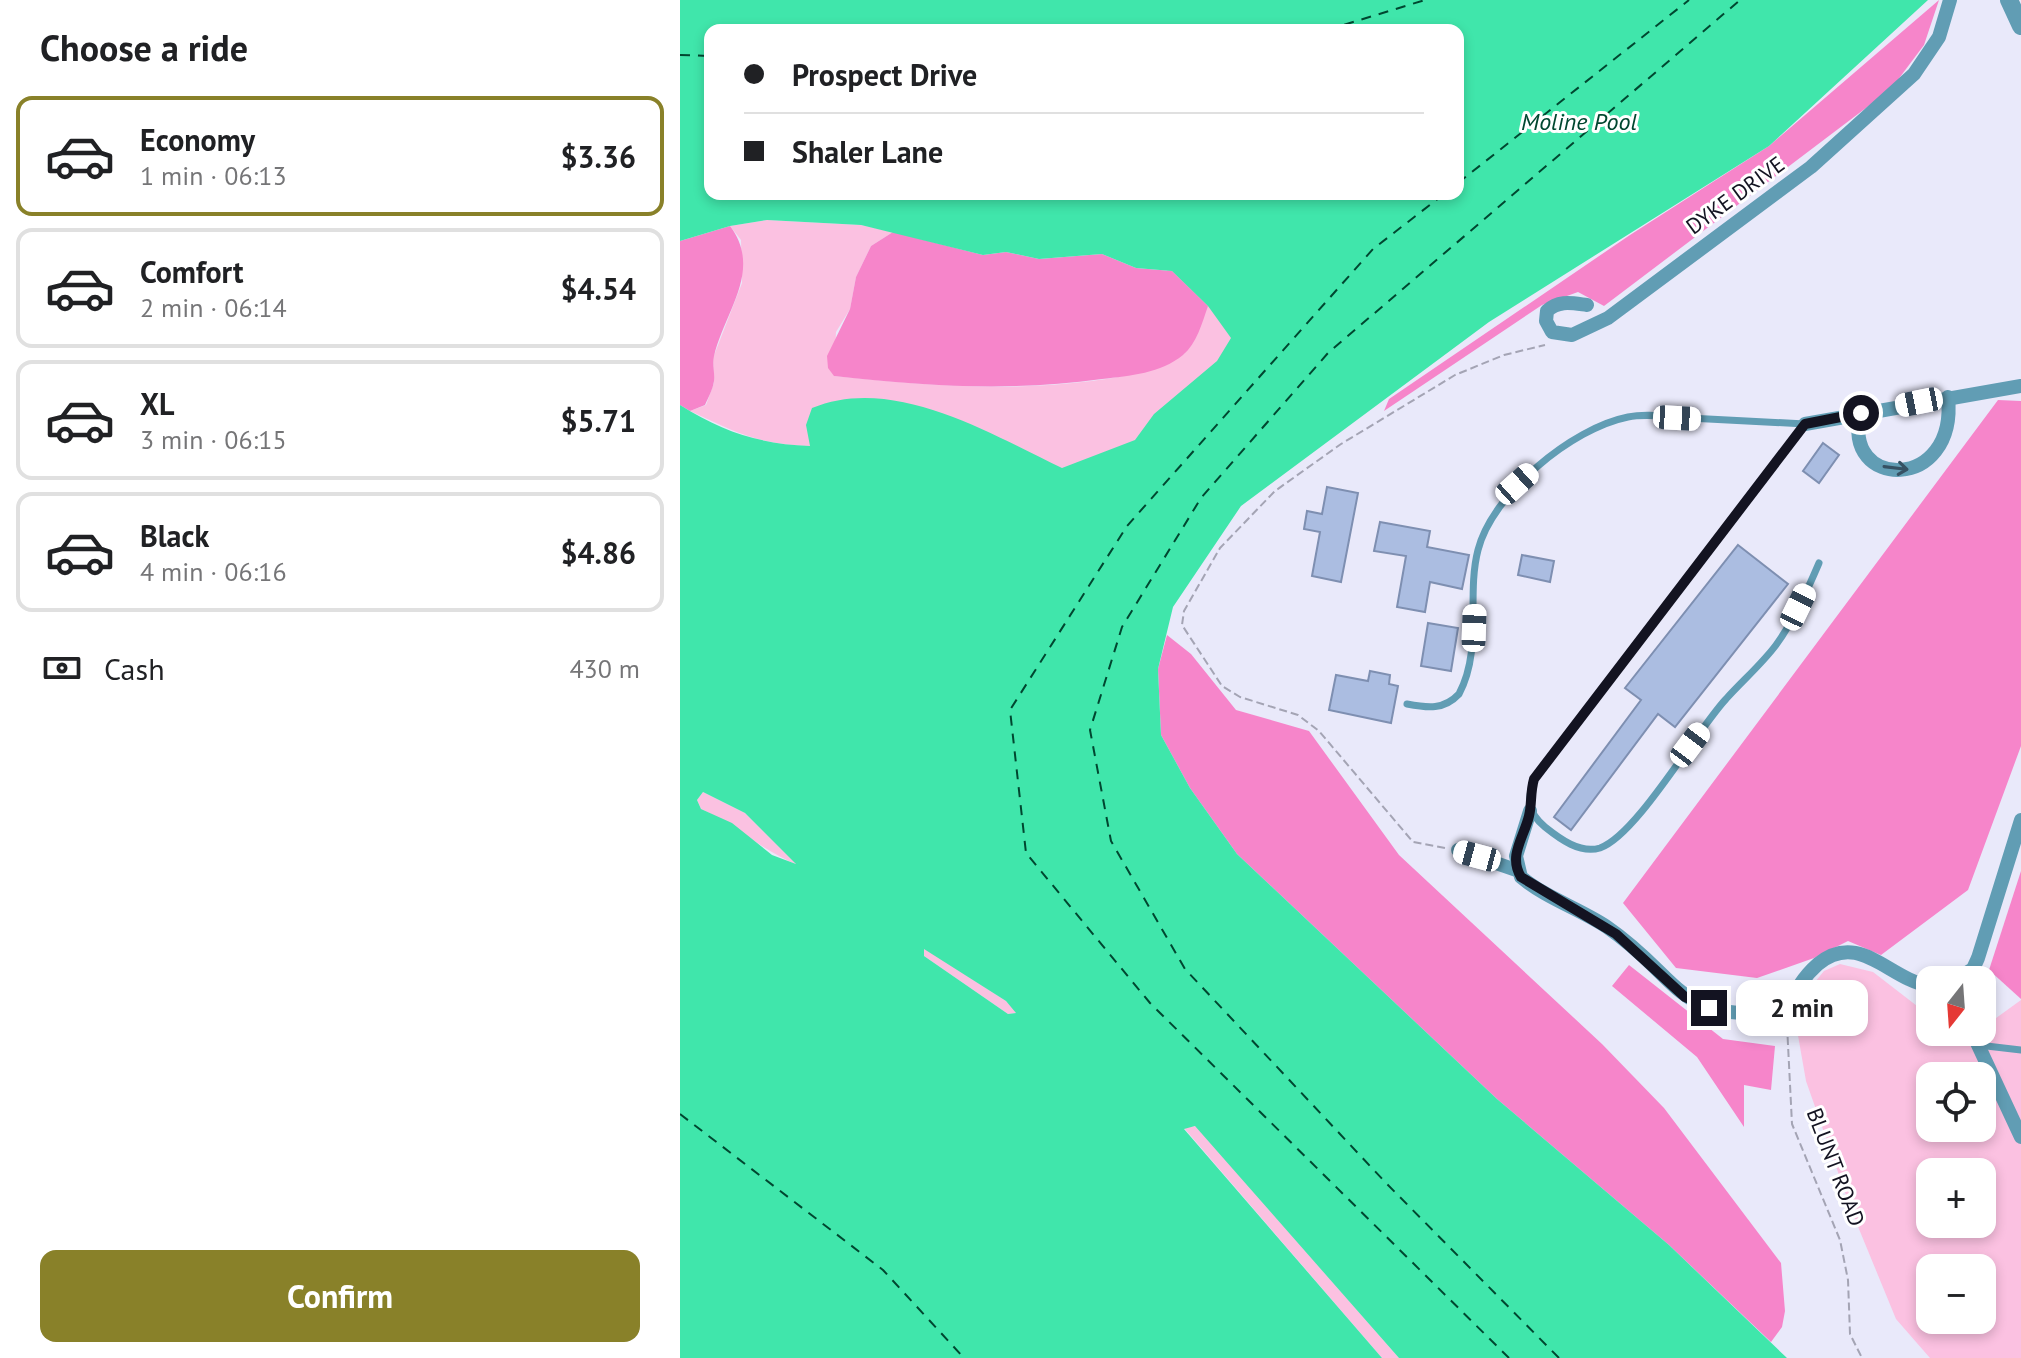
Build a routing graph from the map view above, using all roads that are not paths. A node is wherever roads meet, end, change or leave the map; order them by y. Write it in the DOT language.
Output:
graph roads {
  1 [pos="1950,0"];
  2 [pos="2009,0"];
  3 [pos="2021,26"];
  4 [pos="1587,305"];
  5 [pos="2021,386"];
  6 [pos="1948,397"];
  7 [pos="1861,413"];
  8 [pos="1805,424"];
  9 [pos="1819,563"];
  10 [pos="1407,704"];
  11 [pos="1530,811"];
  12 [pos="2021,820"];
  13 [pos="1458,850"];
  14 [pos="1516,870"];
  15 [pos="1978,958"];
  16 [pos="1974,966"];
  17 [pos="1976,966"];
  18 [pos="1916,980"];
  19 [pos="1996,1043"];
  20 [pos="1979,1046"];
  21 [pos="2021,1050"];
  22 [pos="2021,1137"];
  1 -- 4 [label="street, DYKE DRIVE"];
  2 -- 3 [label="street"];
  5 -- 6 [label="street"];
  6 -- 7 [label="street"];
  7 -- 6 [label="street, one-way"];
  7 -- 8 [label="street"];
  8 -- 10 [label="lane"];
  8 -- 11 [label="lane"];
  9 -- 11 [label="lane"];
  11 -- 14 [label="street"];
  12 -- 15 [label="street"];
  13 -- 14 [label="street"];
  14 -- 18 [label="street"];
  15 -- 16 [label="street"];
  15 -- 17 [label="street"];
  19 -- 21 [label="lane"];
  20 -- 22 [label="street"];
}
